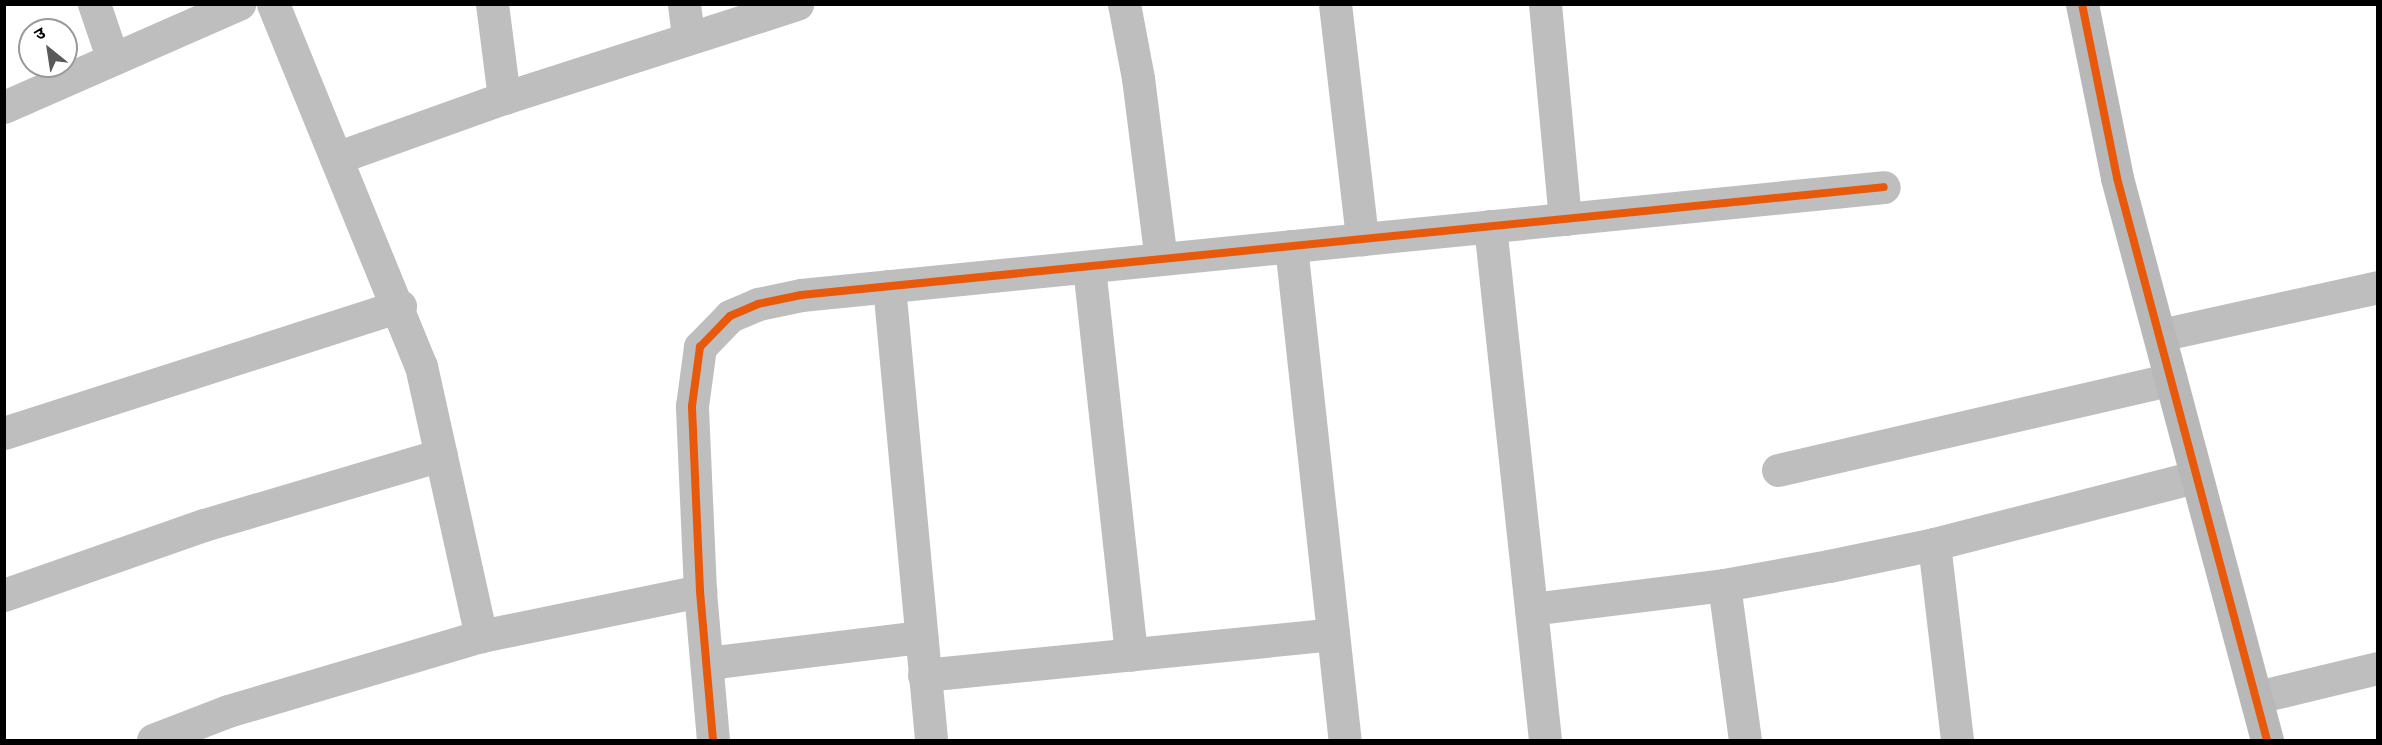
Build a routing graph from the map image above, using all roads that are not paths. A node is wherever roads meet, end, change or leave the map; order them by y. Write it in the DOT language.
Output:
graph roads {
  1 [pos="94,4"];
  2 [pos="239,4"];
  3 [pos="273,4"];
  4 [pos="492,4"];
  5 [pos="684,4"];
  6 [pos="797,4"];
  7 [pos="1124,4"];
  8 [pos="1335,4"];
  9 [pos="1545,4"];
  10 [pos="2082,4"];
  11 [pos="688,38"];
  12 [pos="112,57"];
  13 [pos="504,98"];
  14 [pos="4,106"];
  15 [pos="336,158"];
  16 [pos="1884,187"];
  17 [pos="1565,219"];
  18 [pos="1490,226"];
  19 [pos="1362,239"];
  20 [pos="1291,246"];
  21 [pos="1161,260"];
  22 [pos="1089,267"];
  23 [pos="889,286"];
  24 [pos="2378,287"];
  25 [pos="400,306"];
  26 [pos="2160,335"];
  27 [pos="2171,379"];
  28 [pos="4,433"];
  29 [pos="441,455"];
  30 [pos="1779,470"];
  31 [pos="2195,477"];
  32 [pos="1934,544"];
  33 [pos="1724,585"];
  34 [pos="700,591"];
  35 [pos="4,595"];
  36 [pos="1531,609"];
  37 [pos="1333,634"];
  38 [pos="480,636"];
  39 [pos="921,637"];
  40 [pos="1131,655"];
  41 [pos="708,663"];
  42 [pos="2378,668"];
  43 [pos="924,675"];
  44 [pos="2257,697"];
  45 [pos="153,741"];
  46 [pos="713,741"];
  47 [pos="931,741"];
  48 [pos="1345,741"];
  49 [pos="1545,741"];
  50 [pos="1745,741"];
  51 [pos="1957,741"];
  52 [pos="2267,741"];
  1 -- 12 [label="street"];
  2 -- 12 [label="street"];
  3 -- 15 [label="street"];
  4 -- 13 [label="street"];
  5 -- 11 [label="street"];
  6 -- 11 [label="street"];
  7 -- 21 [label="street"];
  8 -- 19 [label="street"];
  9 -- 17 [label="street"];
  10 -- 26 [label="street"];
  11 -- 13 [label="street"];
  12 -- 14 [label="street"];
  13 -- 15 [label="street"];
  15 -- 25 [label="street"];
  16 -- 17 [label="street"];
  17 -- 18 [label="street"];
  18 -- 19 [label="street"];
  18 -- 36 [label="street"];
  19 -- 20 [label="street"];
  20 -- 21 [label="street"];
  20 -- 37 [label="street"];
  21 -- 22 [label="street"];
  22 -- 23 [label="street"];
  22 -- 40 [label="street"];
  23 -- 34 [label="street"];
  23 -- 39 [label="street"];
  24 -- 26 [label="street"];
  25 -- 28 [label="street"];
  25 -- 29 [label="street"];
  26 -- 27 [label="street"];
  27 -- 30 [label="street"];
  27 -- 31 [label="street"];
  29 -- 35 [label="street"];
  29 -- 38 [label="street"];
  31 -- 32 [label="street"];
  31 -- 44 [label="street"];
  32 -- 33 [label="street"];
  32 -- 51 [label="street"];
  33 -- 36 [label="street"];
  33 -- 50 [label="street"];
  34 -- 38 [label="street"];
  34 -- 41 [label="street"];
  36 -- 49 [label="street"];
  37 -- 40 [label="street"];
  37 -- 48 [label="street"];
  38 -- 45 [label="street"];
  39 -- 41 [label="street"];
  39 -- 43 [label="street"];
  40 -- 43 [label="street"];
  41 -- 46 [label="street"];
  42 -- 44 [label="street"];
  43 -- 47 [label="street"];
  44 -- 52 [label="street"];
}
